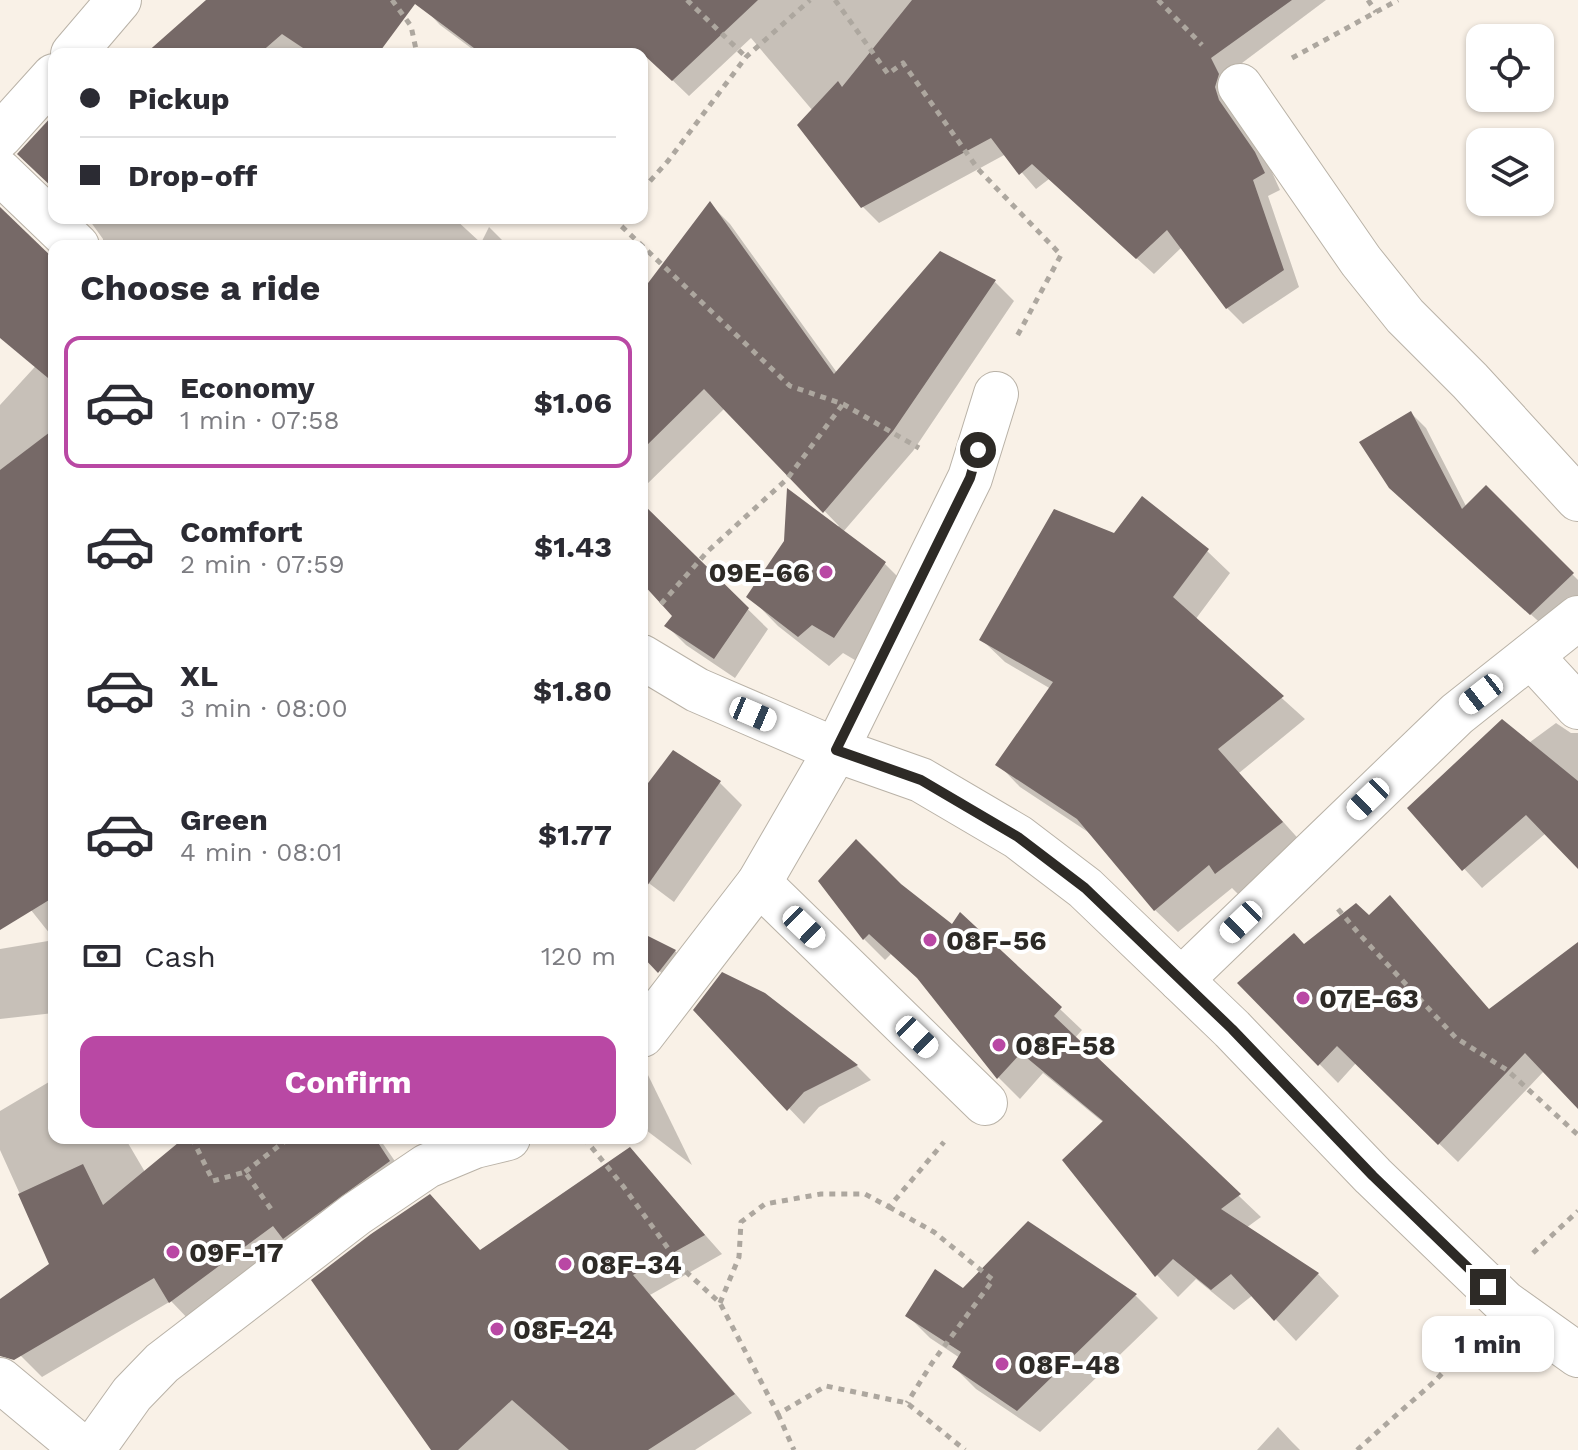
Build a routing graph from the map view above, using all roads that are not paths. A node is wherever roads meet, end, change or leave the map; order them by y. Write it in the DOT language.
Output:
graph roads {
  1 [pos="119,0"];
  2 [pos="78,48"];
  3 [pos="48,83"];
  4 [pos="1240,86"];
  5 [pos="0,136"];
  6 [pos="0,172"];
  7 [pos="48,218"];
  8 [pos="54,224"];
  9 [pos="71,240"];
  10 [pos="996,394"];
  11 [pos="1578,499"];
  12 [pos="1578,618"];
  13 [pos="1531,656"];
  14 [pos="648,661"];
  15 [pos="1578,707"];
  16 [pos="836,750"];
  17 [pos="759,883"];
  18 [pos="1181,980"];
  19 [pos="648,1027"];
  20 [pos="985,1103"];
  21 [pos="483,1144"];
  22 [pos="1578,1355"];
  23 [pos="0,1380"];
  24 [pos="84,1450"];
  25 [pos="92,1450"];
  1 -- 2 [label="street"];
  3 -- 5 [label="street"];
  4 -- 11 [label="street"];
  6 -- 7 [label="street"];
  8 -- 9 [label="street"];
  10 -- 16 [label="street"];
  12 -- 13 [label="street"];
  13 -- 15 [label="street"];
  13 -- 18 [label="street"];
  14 -- 16 [label="street"];
  16 -- 17 [label="street"];
  16 -- 18 [label="street"];
  17 -- 19 [label="street"];
  17 -- 20 [label="street"];
  18 -- 22 [label="street"];
  21 -- 25 [label="street"];
  23 -- 24 [label="street"];
}
